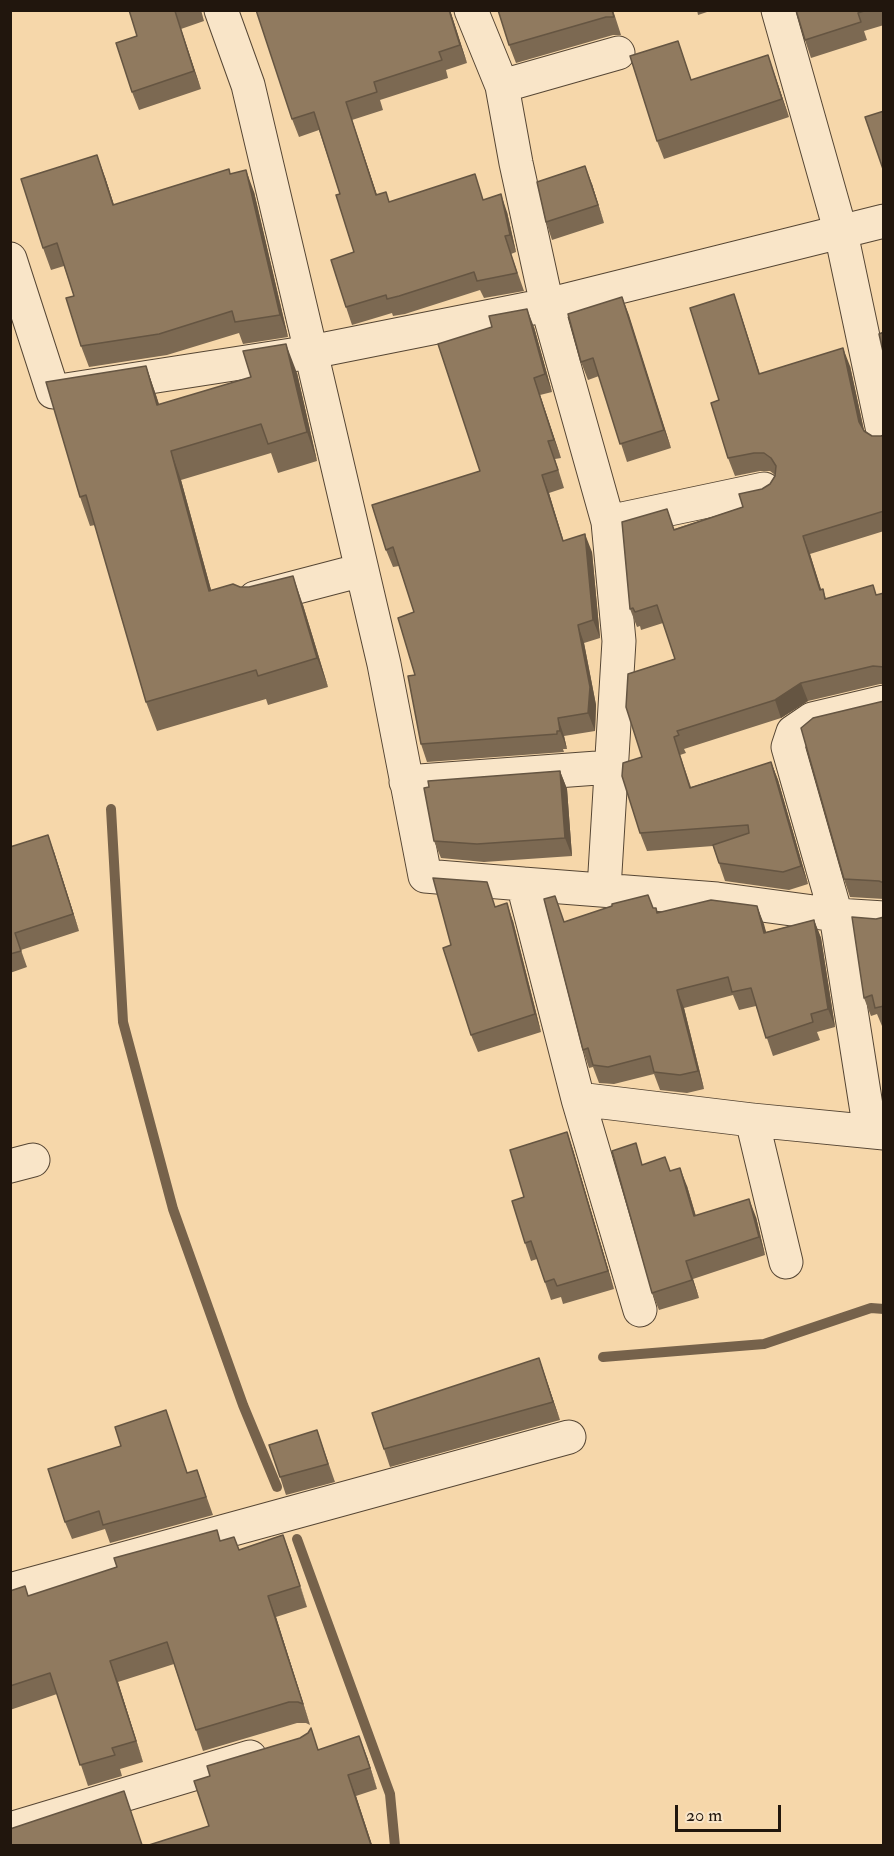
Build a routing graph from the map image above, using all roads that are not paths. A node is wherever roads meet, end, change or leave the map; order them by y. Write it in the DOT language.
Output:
graph roads {
  1 [pos="221,10"];
  2 [pos="471,10"];
  3 [pos="778,10"];
  4 [pos="618,53"];
  5 [pos="502,86"];
  6 [pos="884,221"];
  7 [pos="841,233"];
  8 [pos="10,259"];
  9 [pos="546,305"];
  10 [pos="312,352"];
  11 [pos="884,436"];
  12 [pos="764,489"];
  13 [pos="608,522"];
  14 [pos="362,570"];
  15 [pos="255,598"];
  16 [pos="884,702"];
  17 [pos="611,767"];
  18 [pos="406,782"];
  19 [pos="523,884"];
  20 [pos="604,889"];
  21 [pos="836,915"];
  22 [pos="884,918"];
  23 [pos="578,1099"];
  24 [pos="752,1120"];
  25 [pos="877,1132"];
  26 [pos="786,1262"];
  27 [pos="640,1310"];
  28 [pos="569,1437"];
  29 [pos="10,1590"];
  30 [pos="279,1748"];
  31 [pos="10,1829"];
  1 -- 10 [label="street"];
  2 -- 5 [label="street"];
  3 -- 7 [label="street"];
  4 -- 5 [label="street"];
  5 -- 9 [label="street"];
  6 -- 7 [label="street"];
  7 -- 9 [label="street"];
  7 -- 11 [label="street"];
  8 -- 10 [label="street"];
  9 -- 10 [label="street"];
  9 -- 13 [label="street"];
  10 -- 14 [label="street"];
  12 -- 13 [label="street"];
  13 -- 17 [label="street"];
  14 -- 15 [label="street"];
  14 -- 18 [label="street"];
  16 -- 21 [label="street"];
  17 -- 18 [label="street"];
  17 -- 20 [label="street"];
  18 -- 19 [label="street"];
  19 -- 20 [label="street"];
  19 -- 23 [label="street"];
  20 -- 21 [label="street"];
  21 -- 22 [label="street"];
  21 -- 25 [label="street"];
  23 -- 24 [label="street"];
  23 -- 27 [label="street"];
  24 -- 25 [label="street"];
  24 -- 26 [label="street"];
  28 -- 29 [label="street"];
  30 -- 31 [label="street"];
}
